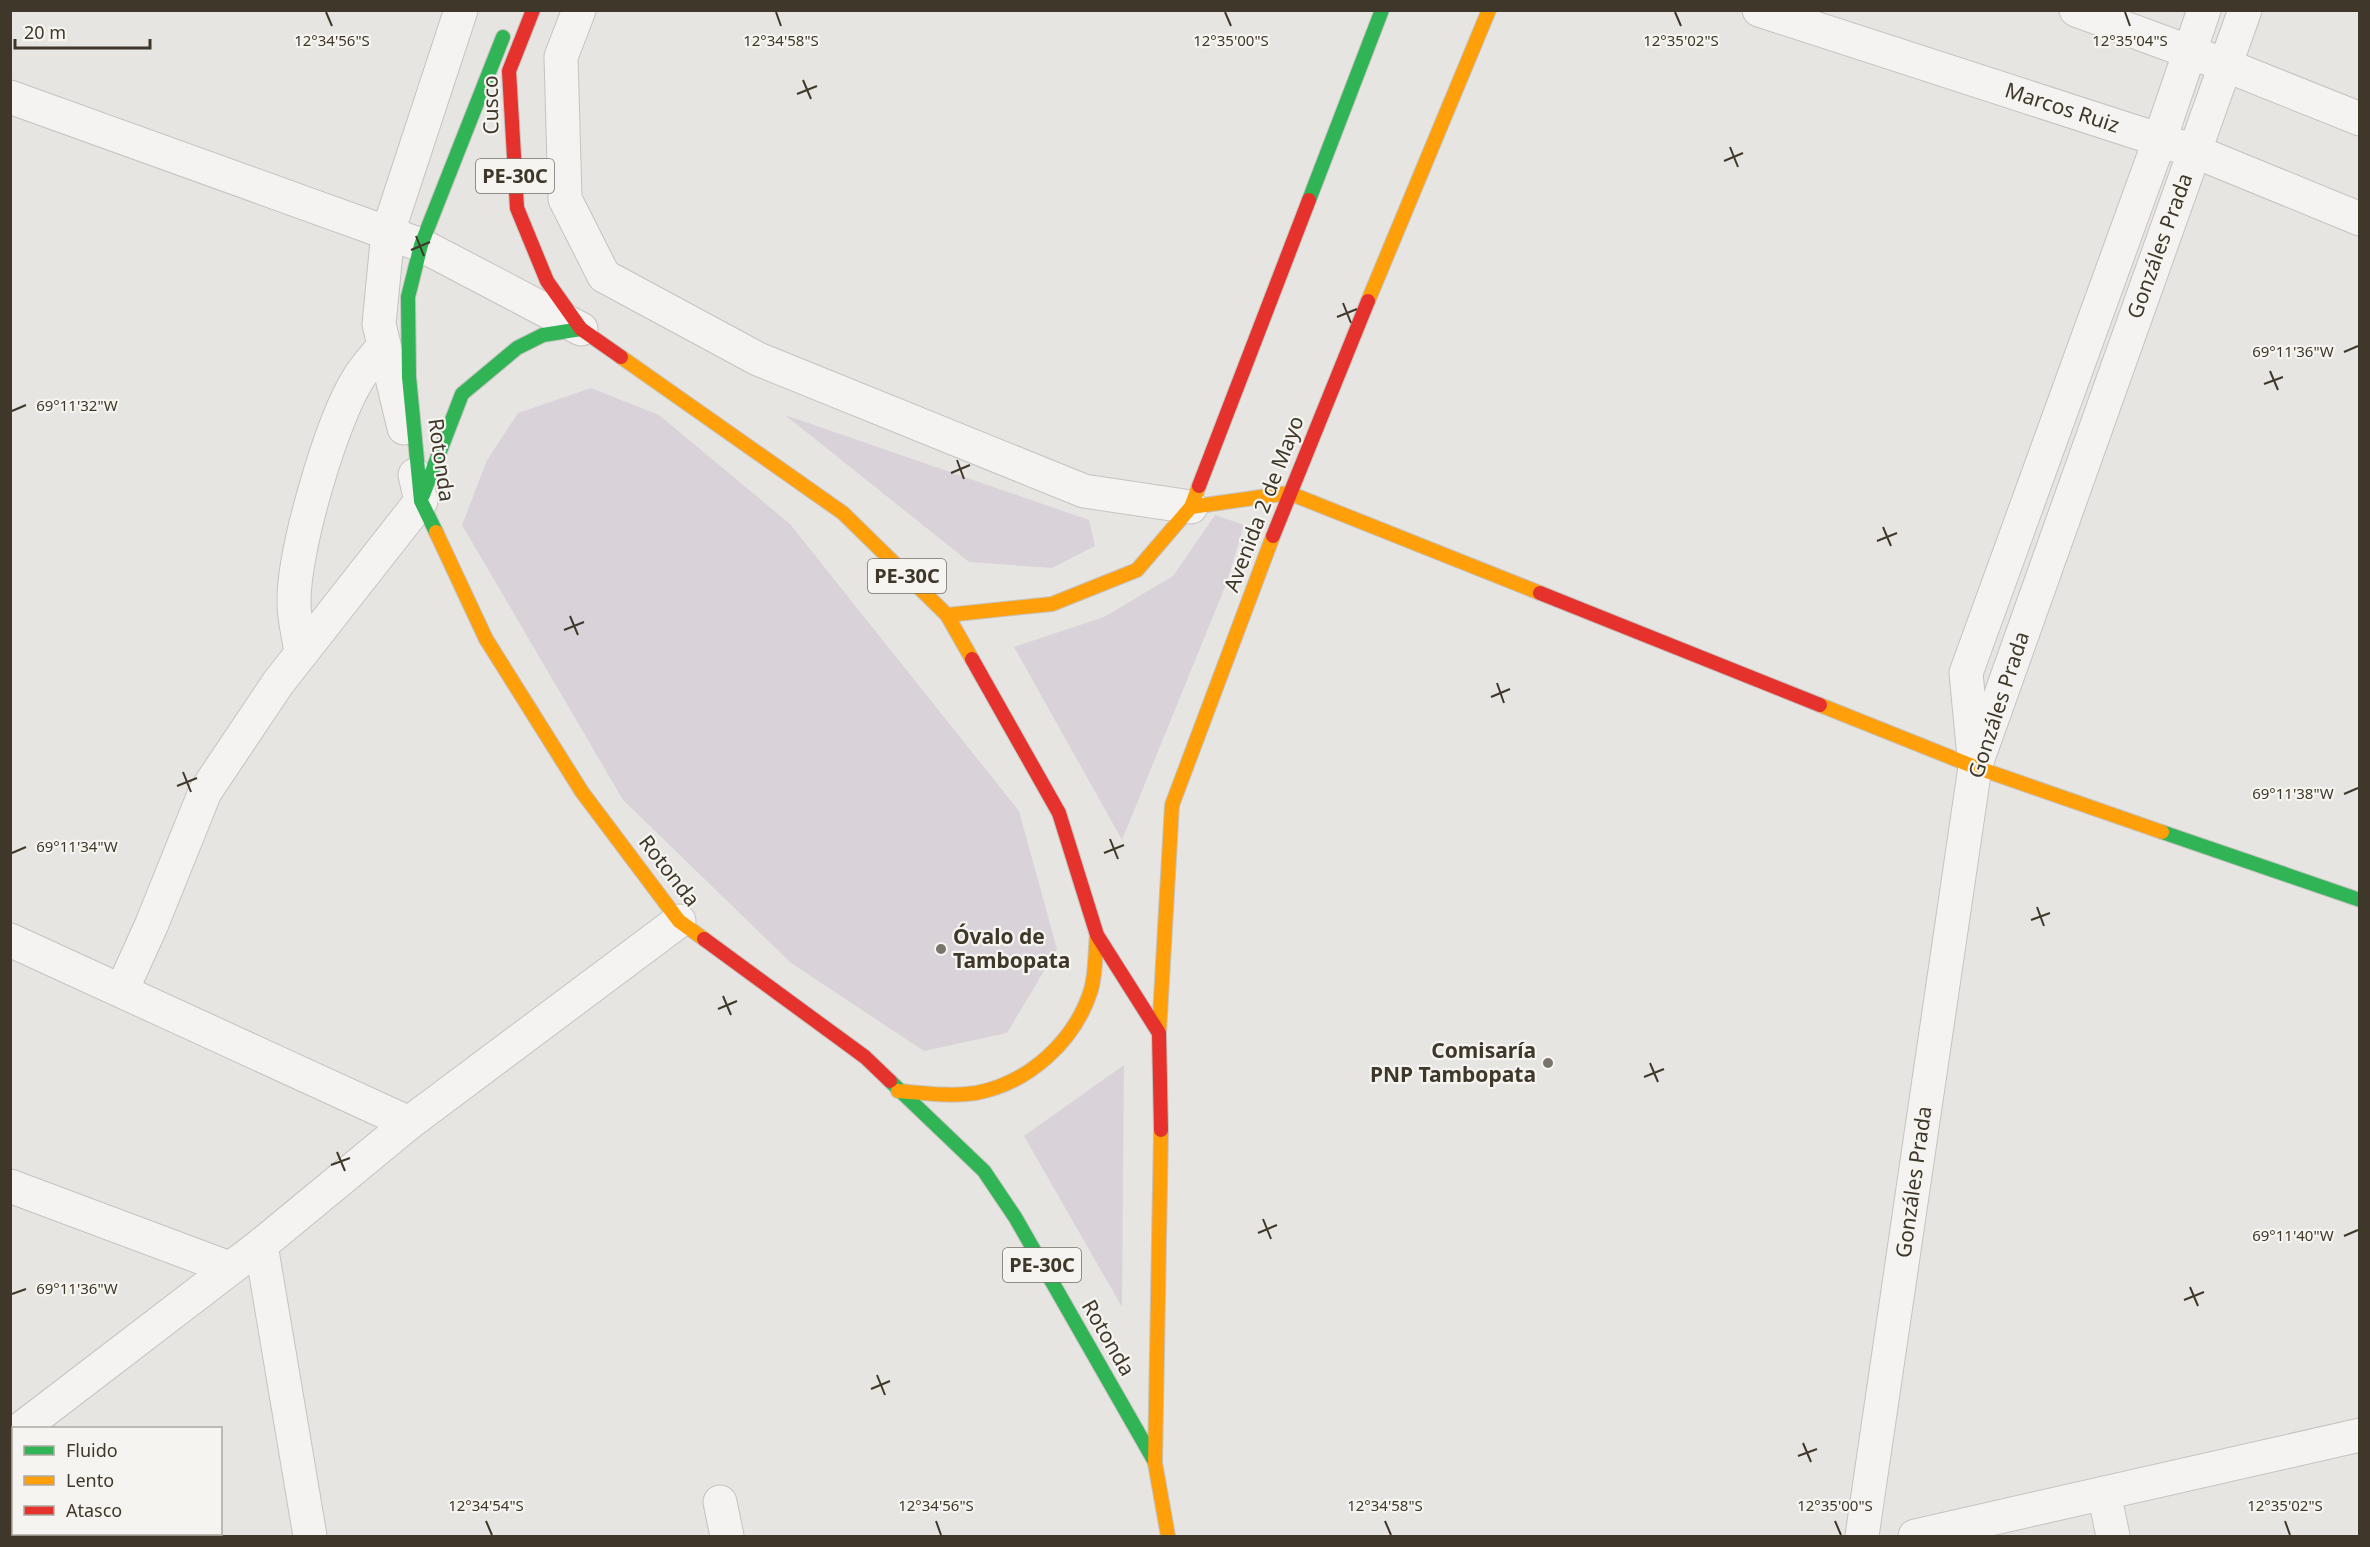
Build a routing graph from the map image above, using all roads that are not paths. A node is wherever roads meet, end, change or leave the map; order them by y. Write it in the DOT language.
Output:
graph roads {
  1 [pos="461,10"];
  2 [pos="533,10"];
  3 [pos="579,10"];
  4 [pos="1382,10"];
  5 [pos="1489,10"];
  6 [pos="1759,10"];
  7 [pos="2076,10"];
  8 [pos="2204,10"];
  9 [pos="2245,10"];
  10 [pos="509,21"];
  11 [pos="2189,52"];
  12 [pos="2225,65"];
  13 [pos="10,97"];
  14 [pos="2360,119"];
  15 [pos="2160,139"];
  16 [pos="2194,151"];
  17 [pos="2360,219"];
  18 [pos="388,232"];
  19 [pos="421,244"];
  20 [pos="581,329"];
  21 [pos="384,346"];
  22 [pos="1289,493"];
  23 [pos="421,501"];
  24 [pos="1191,507"];
  25 [pos="947,615"];
  26 [pos="301,653"];
  27 [pos="1975,767"];
  28 [pos="2360,900"];
  29 [pos="679,921"];
  30 [pos="1097,934"];
  31 [pos="10,940"];
  32 [pos="122,990"];
  33 [pos="1159,1033"];
  34 [pos="898,1091"];
  35 [pos="409,1123"];
  36 [pos="10,1186"];
  37 [pos="261,1245"];
  38 [pos="229,1268"];
  39 [pos="23,1427"];
  40 [pos="2358,1443"];
  41 [pos="1155,1463"];
  42 [pos="2104,1493"];
  43 [pos="720,1502"];
  44 [pos="310,1536"];
  45 [pos="727,1536"];
  46 [pos="1168,1536"];
  47 [pos="1863,1536"];
  48 [pos="1915,1536"];
  49 [pos="2113,1536"];
  1 -- 18 [label="street"];
  2 -- 20 [label="main road, Cusco / PE-30C"];
  3 -- 24 [label="street"];
  4 -- 24 [label="main road"];
  5 -- 22 [label="main road, Avenida 2 de Mayo"];
  6 -- 15 [label="street, Marcos Ruiz"];
  7 -- 11 [label="street"];
  8 -- 11 [label="street"];
  9 -- 12 [label="street, Gonzáles Prada"];
  10 -- 19 [label="main road, Cusco / PE-30C"];
  11 -- 12 [label="street"];
  11 -- 15 [label="street"];
  12 -- 14 [label="street"];
  12 -- 16 [label="street, Gonzáles Prada"];
  13 -- 18 [label="street"];
  15 -- 16 [label="street, Marcos Ruiz"];
  15 -- 27 [label="street"];
  16 -- 17 [label="street, Marcos Ruiz"];
  16 -- 27 [label="street, Gonzáles Prada"];
  18 -- 19 [label="street"];
  18 -- 21 [label="street"];
  19 -- 20 [label="street"];
  19 -- 23 [label="main road, Rotonda / PE-30C"];
  20 -- 23 [label="main road"];
  20 -- 25 [label="main road, PE-30C"];
  21 -- 23 [label="street"];
  21 -- 26 [label="street"];
  22 -- 24 [label="main road"];
  22 -- 27 [label="main road"];
  22 -- 33 [label="main road, Avenida 2 de Mayo"];
  23 -- 26 [label="street"];
  23 -- 29 [label="main road, Rotonda / PE-30C"];
  24 -- 25 [label="main road"];
  25 -- 30 [label="main road, PE-30C"];
  26 -- 32 [label="street"];
  27 -- 28 [label="main road"];
  27 -- 47 [label="street, Gonzáles Prada"];
  29 -- 34 [label="main road, Rotonda / PE-30C"];
  29 -- 35 [label="street"];
  30 -- 33 [label="main road, PE-30C"];
  30 -- 34 [label="main road"];
  31 -- 32 [label="street"];
  32 -- 35 [label="street"];
  33 -- 41 [label="main road, PE-30C"];
  34 -- 41 [label="main road, Rotonda / PE-30C"];
  35 -- 37 [label="street"];
  36 -- 38 [label="street"];
  37 -- 38 [label="street"];
  37 -- 44 [label="street"];
  38 -- 39 [label="street"];
  40 -- 42 [label="street"];
  41 -- 46 [label="main road, PE-30C"];
  42 -- 48 [label="street"];
  42 -- 49 [label="street"];
  43 -- 45 [label="street"];
}
